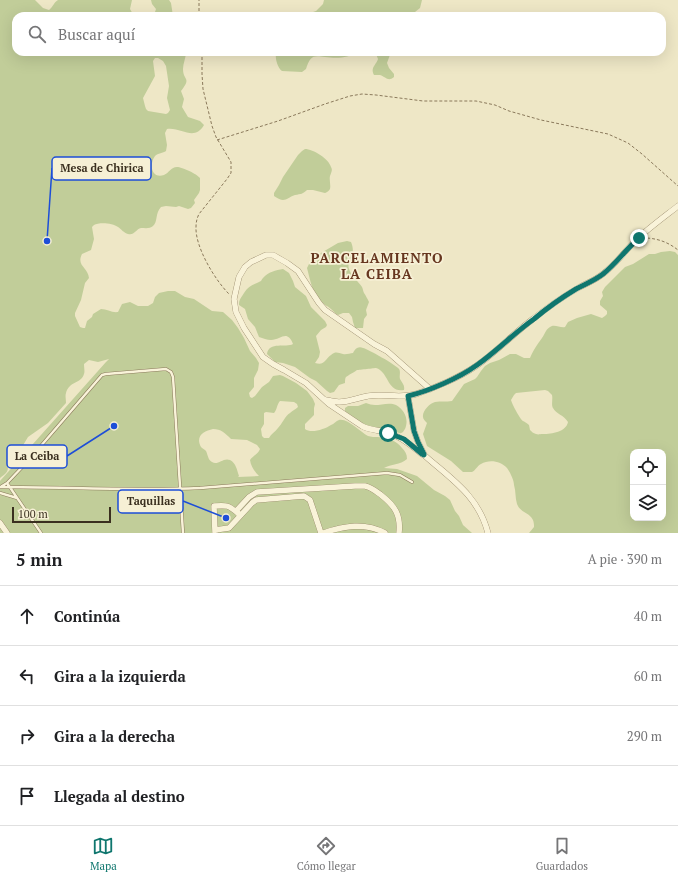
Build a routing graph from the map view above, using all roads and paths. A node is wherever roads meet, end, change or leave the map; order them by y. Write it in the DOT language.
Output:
graph roads {
  1 [pos="199,0"];
  2 [pos="199,12"];
  3 [pos="202,56"];
  4 [pos="217,140"];
  5 [pos="678,186"];
  6 [pos="678,206"];
  7 [pos="639,238"];
  8 [pos="678,250"];
  9 [pos="234,298"];
  10 [pos="430,389"];
  11 [pos="408,396"];
  12 [pos="326,400"];
  13 [pos="424,455"];
  14 [pos="412,482"];
  15 [pos="7,483"];
  16 [pos="0,486"];
  17 [pos="10,487"];
  18 [pos="180,489"];
  19 [pos="0,493"];
  20 [pos="17,498"];
  21 [pos="238,513"];
  22 [pos="0,523"];
  23 [pos="215,531"];
  24 [pos="7,533"];
  25 [pos="41,533"];
  26 [pos="183,533"];
  27 [pos="322,533"];
  28 [pos="385,533"];
  29 [pos="399,533"];
  30 [pos="488,533"];
  1 -- 2 [label="path"];
  3 -- 4 [label="path"];
  4 -- 5 [label="path"];
  4 -- 9 [label="path"];
  6 -- 7 [label="street"];
  7 -- 8 [label="path"];
  7 -- 10 [label="street"];
  9 -- 10 [label="street"];
  9 -- 12 [label="street"];
  10 -- 11 [label="street"];
  11 -- 12 [label="street"];
  11 -- 13 [label="street"];
  12 -- 13 [label="street"];
  13 -- 30 [label="street"];
  14 -- 18 [label="lane"];
  15 -- 16 [label="lane"];
  15 -- 17 [label="lane"];
  15 -- 18 [label="lane"];
  16 -- 17 [label="lane"];
  17 -- 18 [label="lane"];
  17 -- 20 [label="lane"];
  18 -- 26 [label="lane"];
  19 -- 20 [label="lane"];
  20 -- 25 [label="lane"];
  21 -- 23 [label="street"];
  21 -- 23 [label="street"];
  21 -- 27 [label="street"];
  21 -- 29 [label="street"];
  22 -- 24 [label="street"];
  27 -- 28 [label="street"];
}
